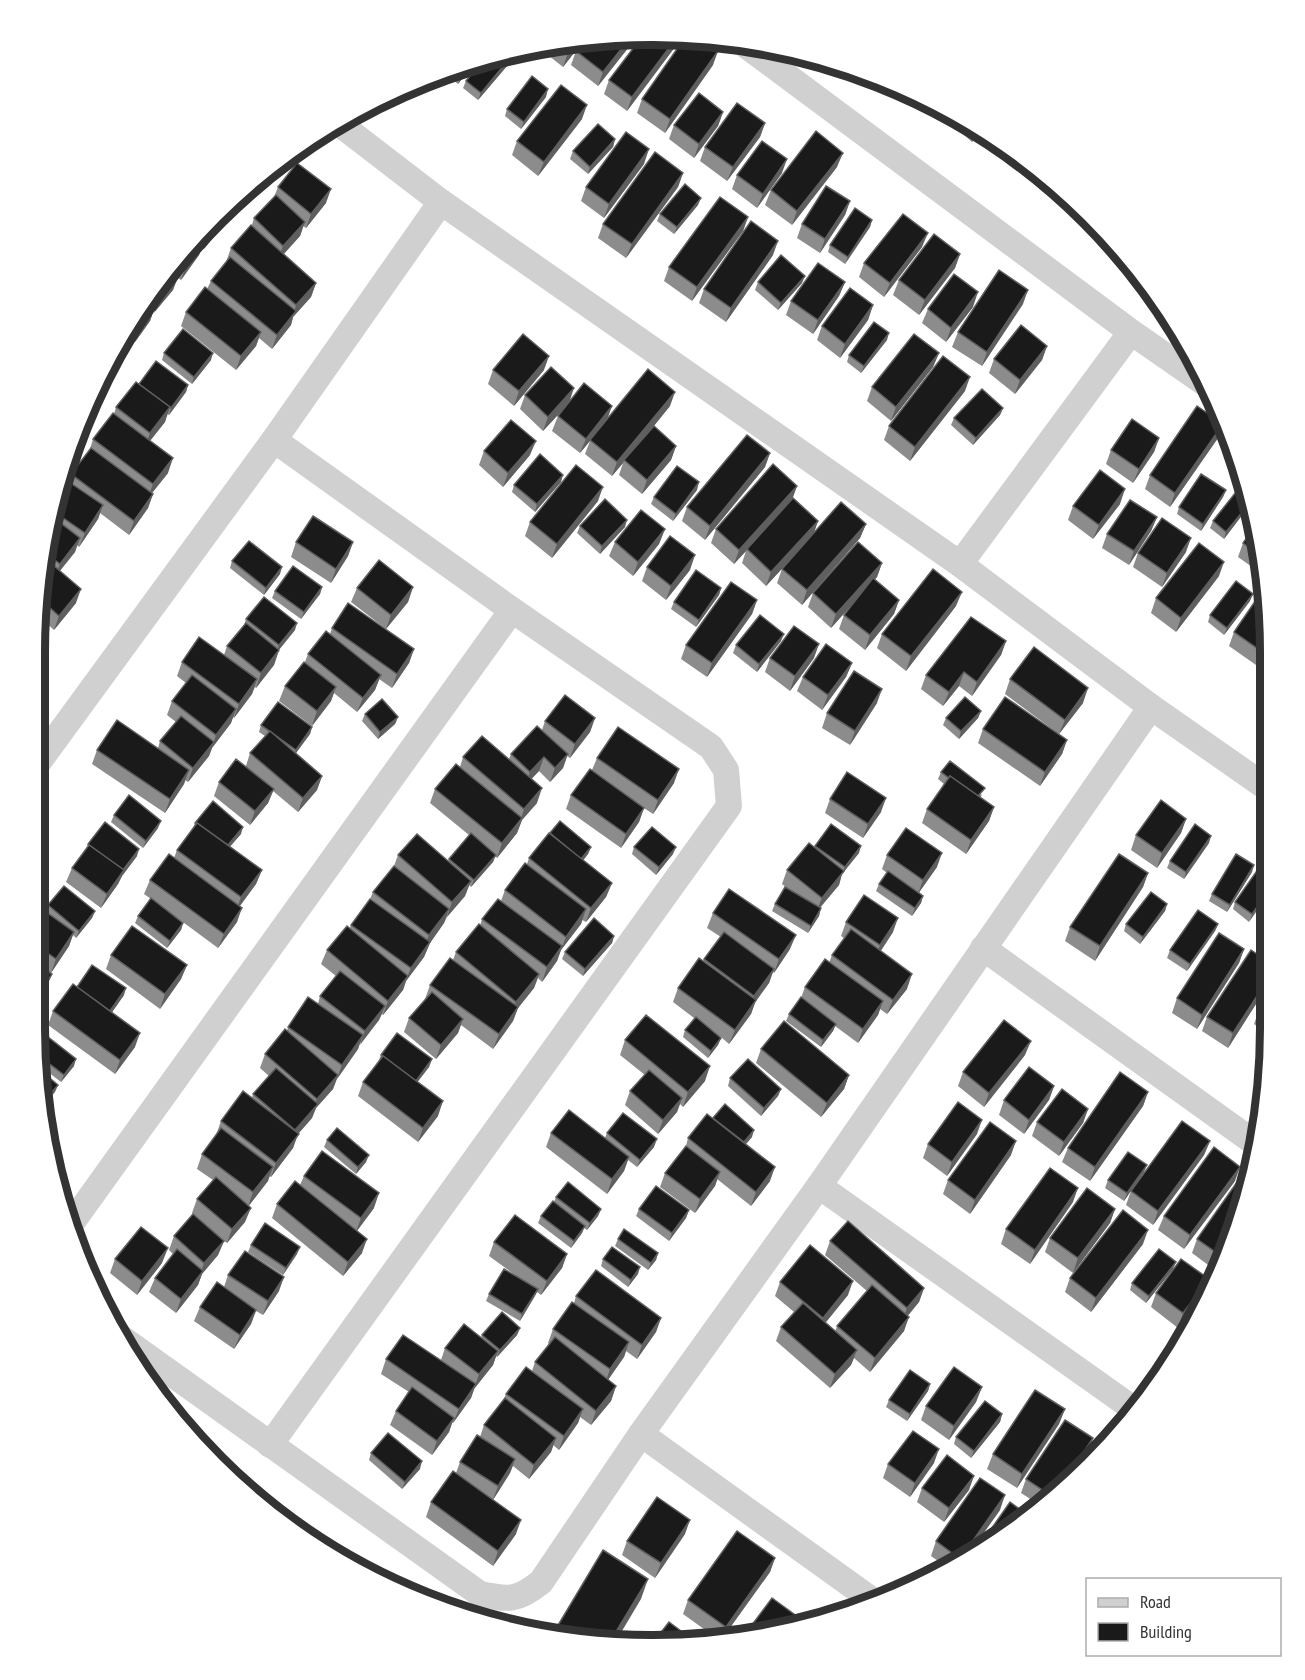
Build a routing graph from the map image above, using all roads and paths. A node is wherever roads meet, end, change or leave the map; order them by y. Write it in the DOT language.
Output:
graph roads {
  1 [pos="758,55"];
  2 [pos="345,128"];
  3 [pos="441,202"];
  4 [pos="1131,332"];
  5 [pos="1192,374"];
  6 [pos="274,440"];
  7 [pos="960,564"];
  8 [pos="512,610"];
  9 [pos="1151,707"];
  10 [pos="45,753"];
  11 [pos="1260,783"];
  12 [pos="983,948"];
  13 [pos="1249,1139"];
  14 [pos="819,1186"];
  15 [pos="75,1217"];
  16 [pos="137,1349"];
  17 [pos="1128,1405"];
  18 [pos="641,1434"];
  19 [pos="270,1445"];
  20 [pos="866,1596"];
  1 -- 4 [label="street"];
  2 -- 3 [label="street"];
  3 -- 6 [label="street"];
  3 -- 7 [label="street"];
  4 -- 5 [label="street"];
  4 -- 7 [label="street"];
  6 -- 8 [label="street"];
  6 -- 10 [label="street"];
  7 -- 9 [label="street"];
  8 -- 15 [label="street"];
  8 -- 19 [label="street"];
  9 -- 11 [label="street"];
  9 -- 12 [label="street"];
  12 -- 13 [label="street"];
  12 -- 14 [label="street"];
  14 -- 17 [label="street"];
  14 -- 18 [label="street"];
  16 -- 19 [label="street"];
  18 -- 19 [label="street"];
  18 -- 20 [label="street"];
}
